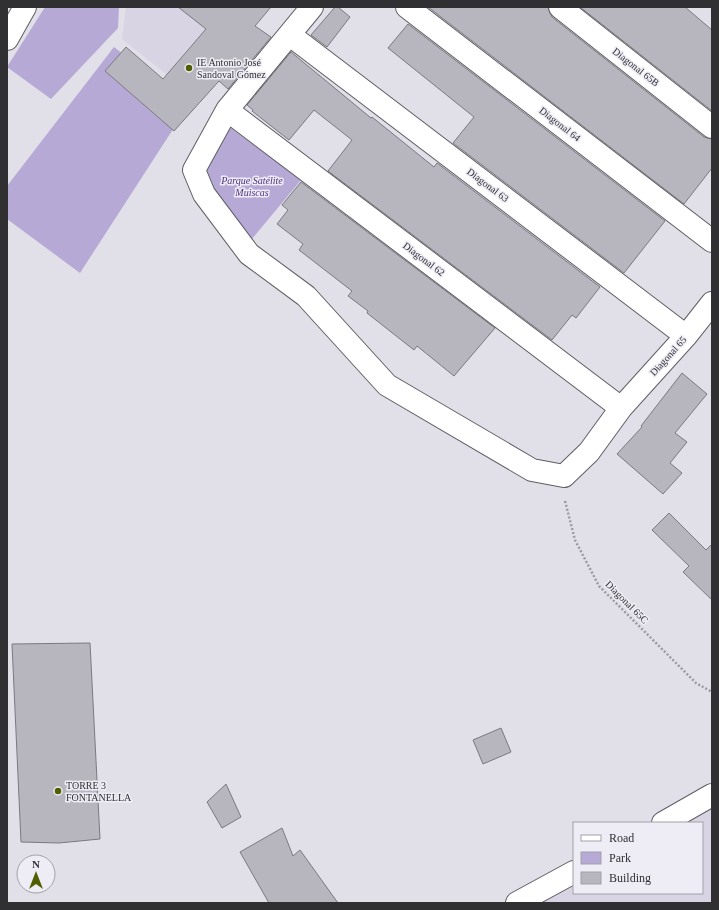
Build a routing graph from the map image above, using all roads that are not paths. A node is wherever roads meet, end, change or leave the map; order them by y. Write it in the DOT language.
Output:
graph roads {
  1 [pos="26,7"];
  2 [pos="312,7"];
  3 [pos="407,7"];
  4 [pos="560,7"];
  5 [pos="290,34"];
  6 [pos="7,39"];
  7 [pos="227,110"];
  8 [pos="712,127"];
  9 [pos="712,241"];
  10 [pos="712,303"];
  11 [pos="686,336"];
  12 [pos="621,408"];
  13 [pos="709,801"];
  14 [pos="665,822"];
  15 [pos="573,873"];
  16 [pos="517,903"];
  1 -- 6 [label="street"];
  2 -- 5 [label="street"];
  3 -- 9 [label="street, Diagonal 64"];
  4 -- 8 [label="street, Diagonal 65B"];
  5 -- 7 [label="street"];
  5 -- 11 [label="street, Diagonal 63"];
  7 -- 12 [label="street, Diagonal 62"];
  7 -- 12 [label="street, Diagonal 65"];
  10 -- 11 [label="street, Diagonal 65"];
  11 -- 12 [label="street, Diagonal 65"];
  13 -- 14 [label="street"];
  15 -- 16 [label="street"];
}
